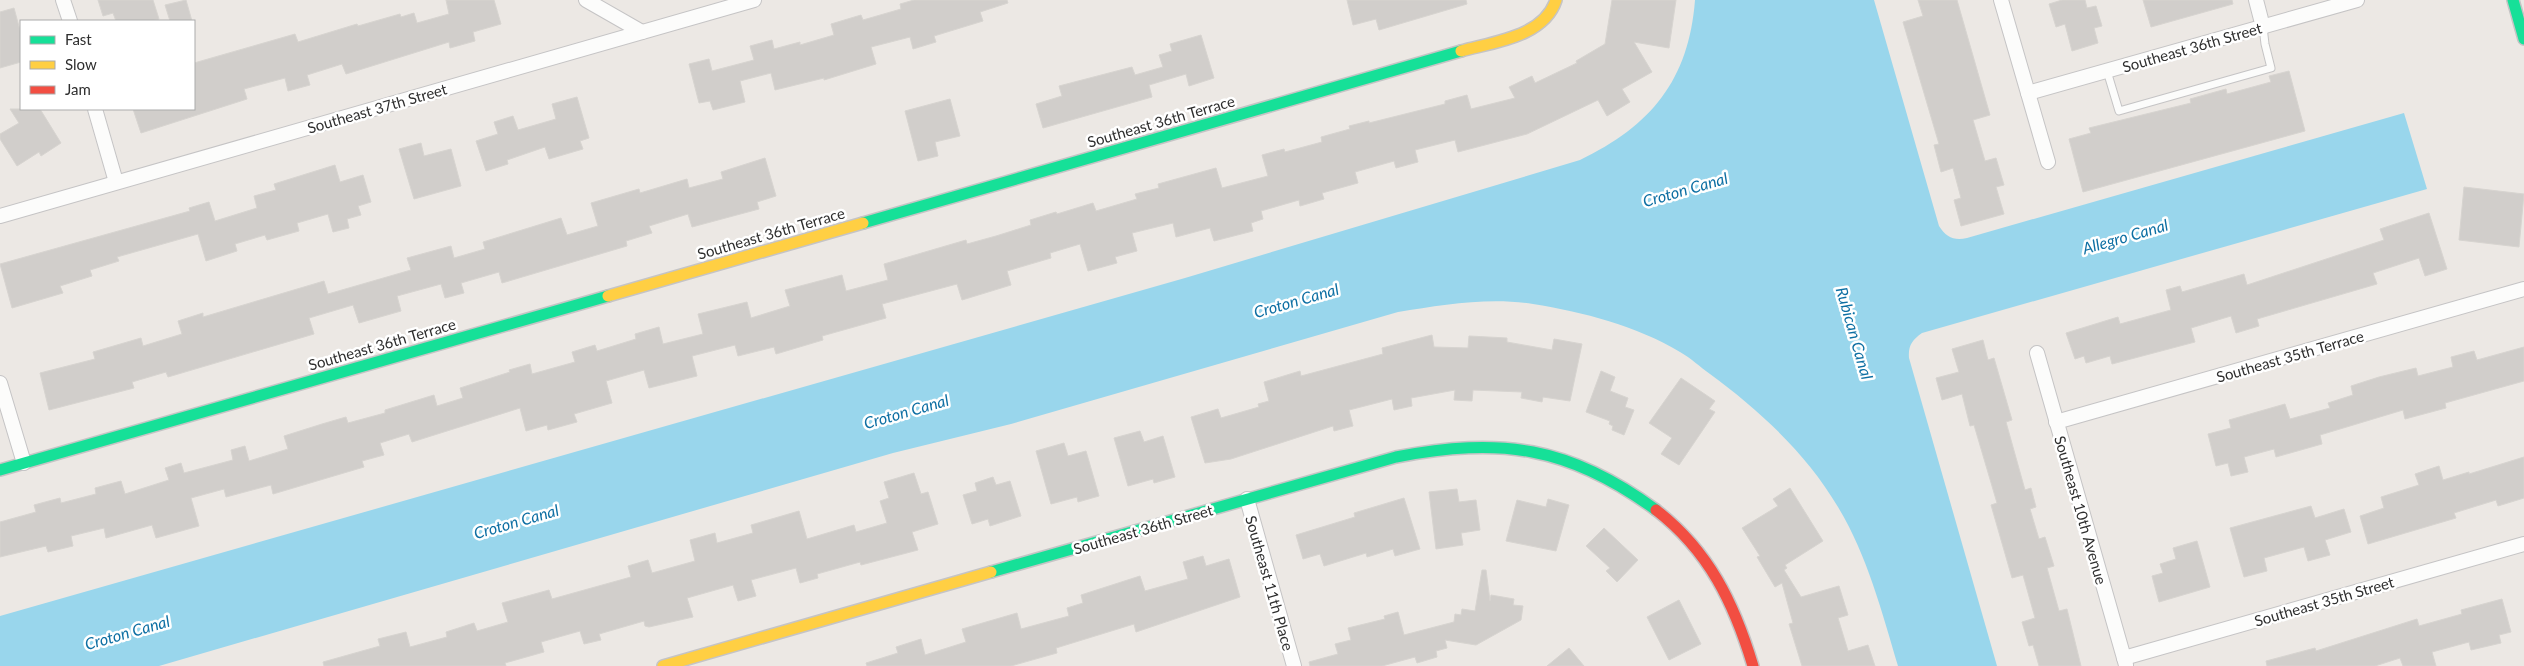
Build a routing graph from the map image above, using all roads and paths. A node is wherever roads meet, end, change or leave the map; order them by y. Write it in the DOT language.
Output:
graph roads {
  1 [pos="63,0"];
  2 [pos="586,0"];
  3 [pos="754,0"];
  4 [pos="1556,0"];
  5 [pos="2001,0"];
  6 [pos="2256,0"];
  7 [pos="2356,0"];
  8 [pos="2513,0"];
  9 [pos="70,20"];
  10 [pos="2263,26"];
  11 [pos="642,32"];
  12 [pos="2524,39"];
  13 [pos="2108,71"];
  14 [pos="2028,93"];
  15 [pos="96,110"];
  16 [pos="2048,162"];
  17 [pos="116,182"];
  18 [pos="0,216"];
  19 [pos="2524,289"];
  20 [pos="2037,353"];
  21 [pos="0,382"];
  22 [pos="2056,422"];
  23 [pos="24,463"];
  24 [pos="0,470"];
  25 [pos="1247,499"];
  26 [pos="2524,544"];
  27 [pos="2125,662"];
  28 [pos="663,666"];
  29 [pos="1294,666"];
  30 [pos="1753,666"];
  1 -- 9 [label="street"];
  2 -- 11 [label="street"];
  3 -- 11 [label="street, Southeast 37th Street"];
  4 -- 23 [label="street, Southeast 36th Terrace"];
  5 -- 14 [label="street"];
  6 -- 10 [label="street"];
  7 -- 10 [label="street, Southeast 36th Street"];
  8 -- 12 [label="street"];
  10 -- 13 [label="street, Southeast 36th Street"];
  10 -- 13 [label="lane"];
  11 -- 17 [label="street, Southeast 37th Street"];
  13 -- 14 [label="street, Southeast 36th Street"];
  14 -- 16 [label="street"];
  15 -- 17 [label="street"];
  17 -- 18 [label="street, Southeast 37th Street"];
  19 -- 22 [label="street, Southeast 35th Terrace"];
  20 -- 22 [label="street, Southeast 10th Avenue"];
  21 -- 23 [label="street"];
  22 -- 27 [label="street, Southeast 10th Avenue"];
  23 -- 24 [label="street, Southeast 36th Terrace"];
  25 -- 28 [label="street, Southeast 36th Street"];
  25 -- 29 [label="street, Southeast 11th Place"];
  25 -- 30 [label="street, Southeast 36th Street"];
  26 -- 27 [label="street, Southeast 35th Street"];
}
